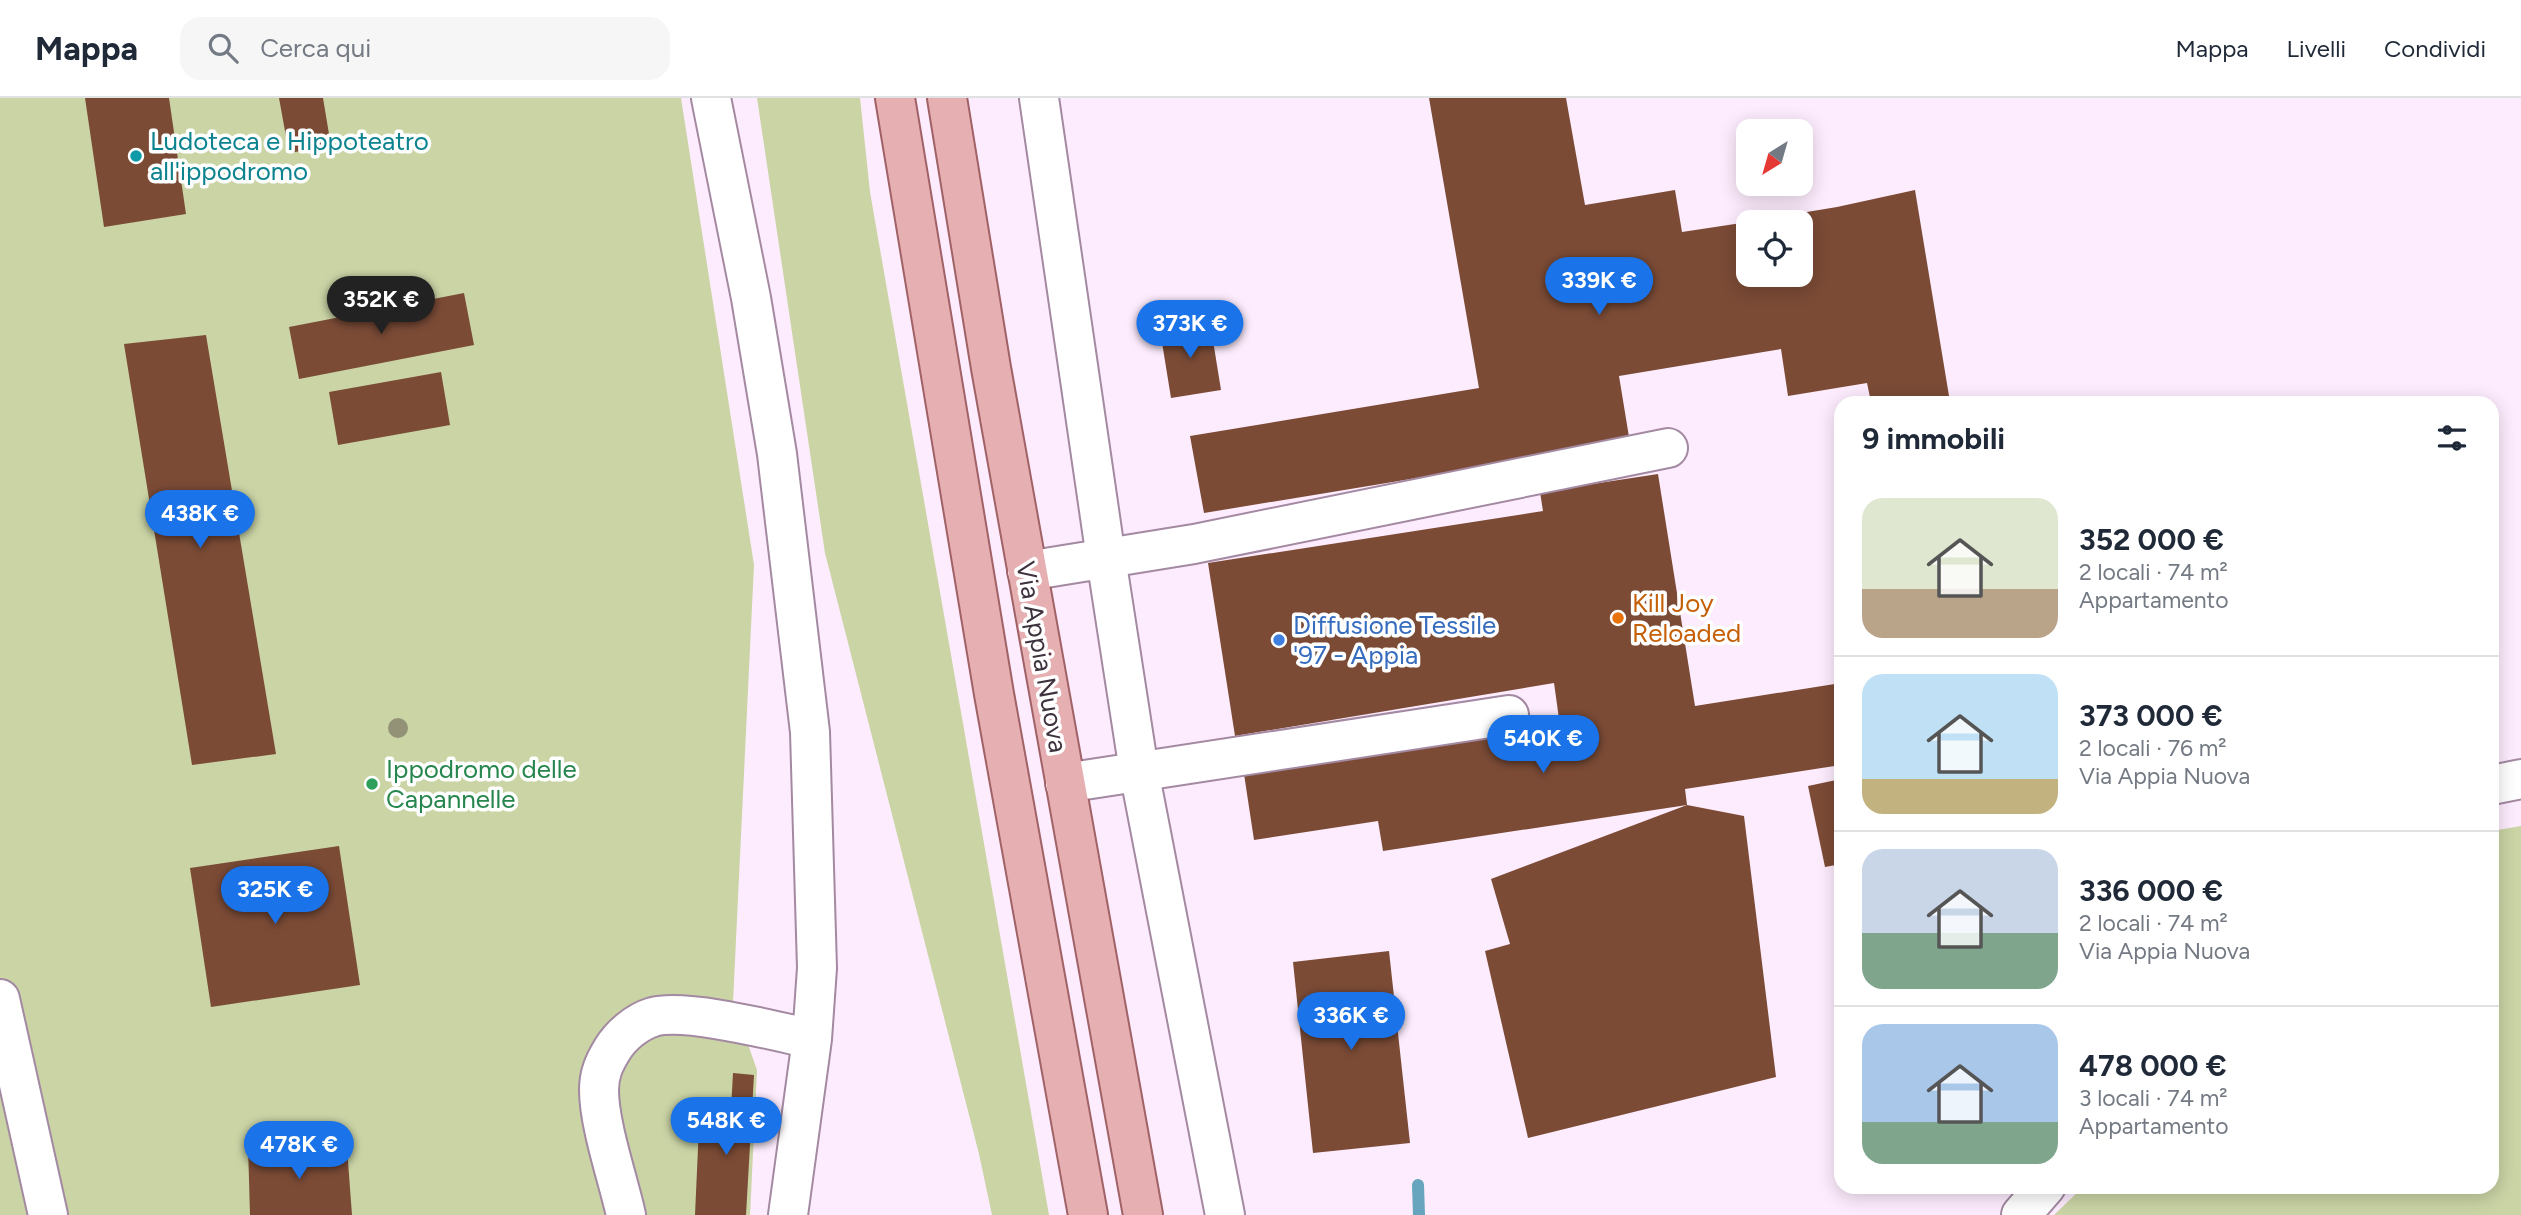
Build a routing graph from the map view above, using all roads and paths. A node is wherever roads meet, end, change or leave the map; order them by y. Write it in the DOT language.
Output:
graph roads {
  1 [pos="711,98"];
  2 [pos="895,98"];
  3 [pos="947,98"];
  4 [pos="1039,98"];
  5 [pos="1668,448"];
  6 [pos="1106,558"];
  7 [pos="1027,571"];
  8 [pos="1509,715"];
  9 [pos="1139,771"];
  10 [pos="2521,779"];
  11 [pos="1065,783"];
  12 [pos="2499,784"];
  13 [pos="0,999"];
  14 [pos="812,1039"];
  15 [pos="2039,1194"];
  16 [pos="48,1215"];
  17 [pos="626,1215"];
  18 [pos="788,1215"];
  19 [pos="1088,1215"];
  20 [pos="1143,1215"];
  21 [pos="1225,1215"];
  22 [pos="2021,1215"];
  1 -- 14 [label="street"];
  2 -- 19 [label="main road, Via Appia Nuova"];
  3 -- 7 [label="main road, Via Appia Nuova"];
  4 -- 6 [label="street"];
  5 -- 6 [label="street"];
  6 -- 7 [label="street"];
  6 -- 9 [label="street"];
  7 -- 11 [label="main road, Via Appia Nuova"];
  8 -- 9 [label="street"];
  9 -- 11 [label="street"];
  9 -- 21 [label="street"];
  10 -- 12 [label="street"];
  11 -- 20 [label="main road, Via Appia Nuova"];
  13 -- 16 [label="street"];
  14 -- 17 [label="street"];
  14 -- 18 [label="street"];
  15 -- 22 [label="street"];
}
